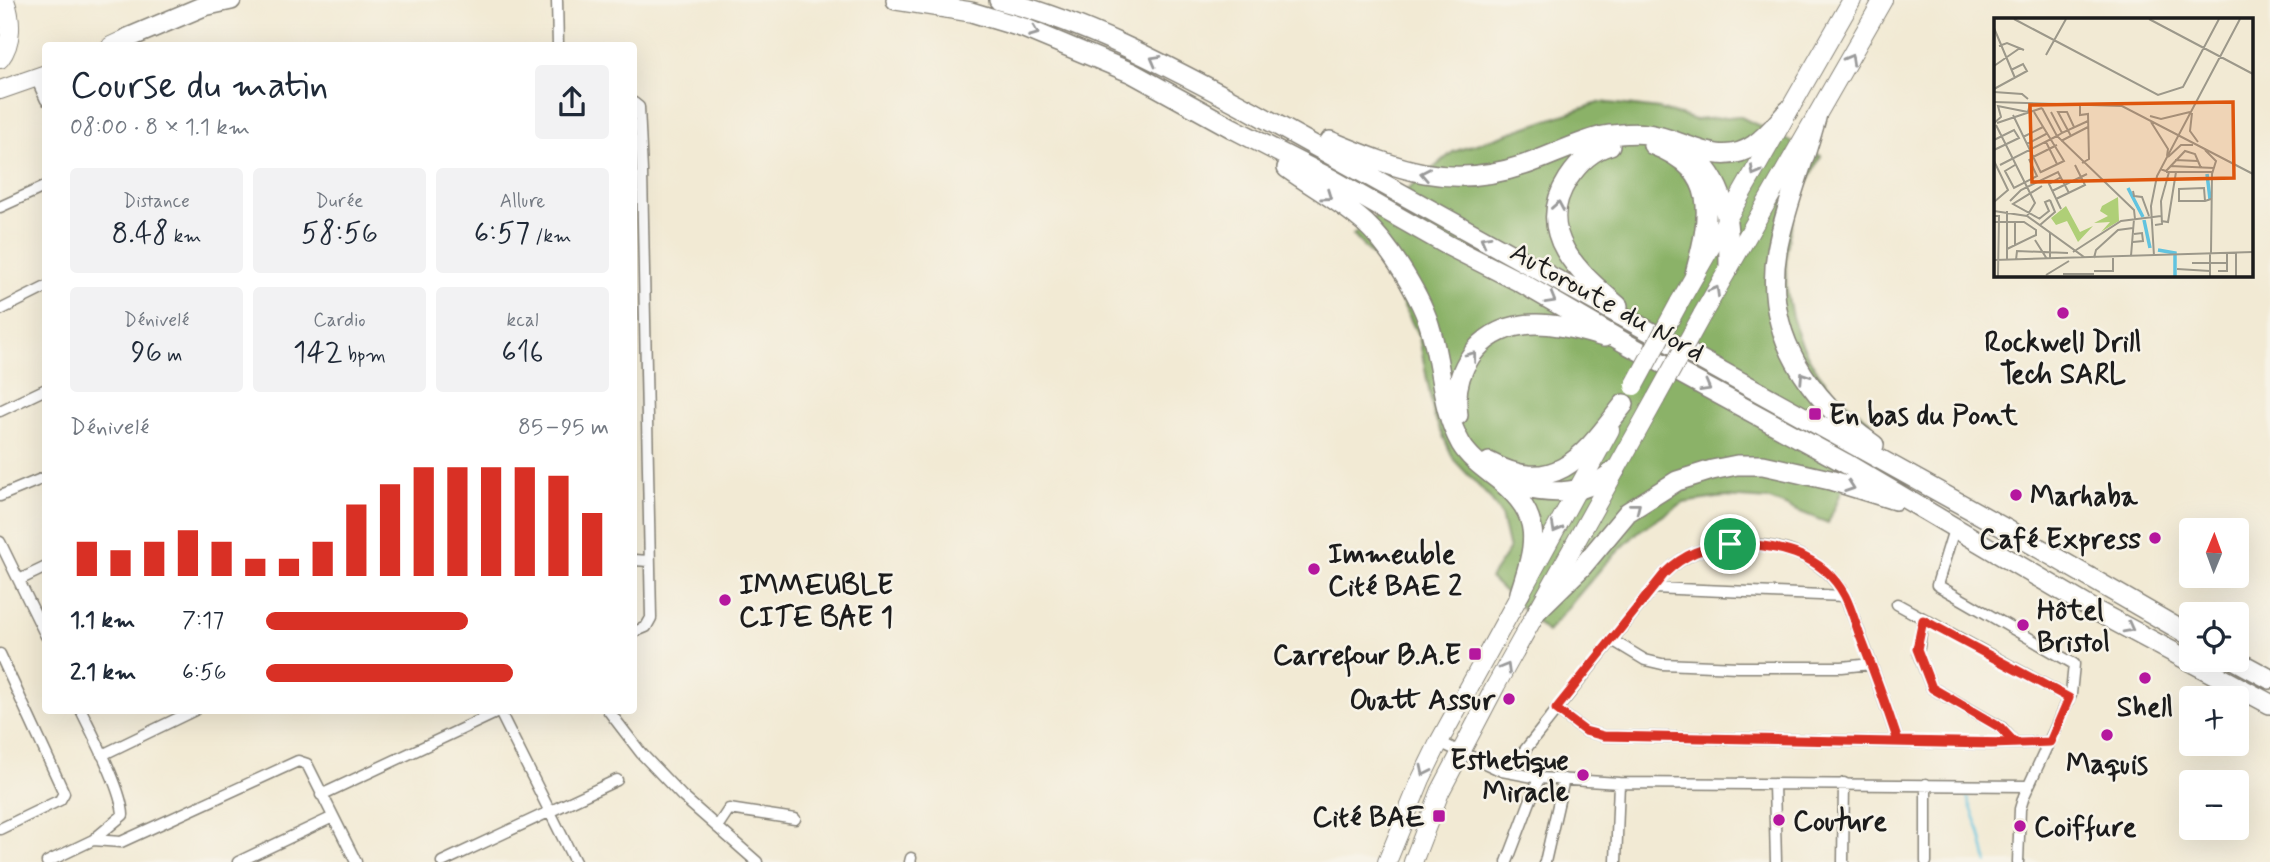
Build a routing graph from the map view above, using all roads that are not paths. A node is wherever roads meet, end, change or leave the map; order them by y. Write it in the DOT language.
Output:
graph roads {
  1 [pos="5,0"];
  2 [pos="231,0"];
  3 [pos="557,0"];
  4 [pos="896,0"];
  5 [pos="999,0"];
  6 [pos="1852,0"];
  7 [pos="1883,0"];
  8 [pos="125,42"];
  9 [pos="558,42"];
  10 [pos="0,59"];
  11 [pos="41,76"];
  12 [pos="0,90"];
  13 [pos="637,105"];
  14 [pos="1251,110"];
  15 [pos="1788,111"];
  16 [pos="1816,118"];
  17 [pos="1232,128"];
  18 [pos="1681,144"];
  19 [pos="42,188"];
  20 [pos="637,188"];
  21 [pos="0,207"];
  22 [pos="1727,221"];
  23 [pos="638,263"];
  24 [pos="1729,267"];
  25 [pos="1695,274"];
  26 [pos="42,290"];
  27 [pos="0,310"];
  28 [pos="1651,333"];
  29 [pos="1625,343"];
  30 [pos="42,391"];
  31 [pos="1624,404"];
  32 [pos="0,411"];
  33 [pos="1616,469"];
  34 [pos="42,479"];
  35 [pos="1502,482"];
  36 [pos="1577,491"];
  37 [pos="0,496"];
  38 [pos="1949,498"];
  39 [pos="1922,507"];
  40 [pos="1955,526"];
  41 [pos="0,542"];
  42 [pos="637,560"];
  43 [pos="649,561"];
  44 [pos="42,569"];
  45 [pos="19,580"];
  46 [pos="1653,588"];
  47 [pos="1520,593"];
  48 [pos="1845,596"];
  49 [pos="1897,604"];
  50 [pos="1538,610"];
  51 [pos="1923,620"];
  52 [pos="42,628"];
  53 [pos="2179,629"];
  54 [pos="637,631"];
  55 [pos="1612,640"];
  56 [pos="0,654"];
  57 [pos="1871,664"];
  58 [pos="2249,668"];
  59 [pos="5,678"];
  60 [pos="2270,679"];
  61 [pos="2069,698"];
  62 [pos="2270,705"];
  63 [pos="1556,709"];
  64 [pos="83,714"];
  65 [pos="187,714"];
  66 [pos="494,714"];
  67 [pos="502,714"];
  68 [pos="611,714"];
  69 [pos="1898,741"];
  70 [pos="1439,742"];
  71 [pos="2050,742"];
  72 [pos="2015,743"];
  73 [pos="1461,753"];
  74 [pos="102,755"];
  75 [pos="1502,771"];
  76 [pos="1539,778"];
  77 [pos="1564,779"];
  78 [pos="617,780"];
  79 [pos="1619,783"];
  80 [pos="1844,783"];
  81 [pos="1774,784"];
  82 [pos="1926,784"];
  83 [pos="2028,786"];
  84 [pos="321,795"];
  85 [pos="550,811"];
  86 [pos="333,817"];
  87 [pos="795,819"];
  88 [pos="1402,821"];
  89 [pos="717,827"];
  90 [pos="0,829"];
  91 [pos="1425,829"];
  92 [pos="93,840"];
  93 [pos="47,862"];
  94 [pos="238,862"];
  95 [pos="356,862"];
  96 [pos="442,862"];
  97 [pos="575,862"];
  98 [pos="757,862"];
  99 [pos="1387,862"];
  100 [pos="1413,862"];
  101 [pos="1507,862"];
  102 [pos="1545,862"];
  103 [pos="1616,862"];
  104 [pos="1776,862"];
  105 [pos="1843,862"];
  106 [pos="1926,862"];
  107 [pos="2018,862"];
  1 -- 10 [label="main road"];
  2 -- 8 [label="highway"];
  3 -- 9 [label="street"];
  4 -- 17 [label="highway, Autoroute du Nord, one-way"];
  14 -- 5 [label="highway, Autoroute du Nord, one-way"];
  6 -- 15 [label="main road"];
  16 -- 7 [label="main road, one-way"];
  11 -- 12 [label="main road"];
  13 -- 20 [label="street"];
  18 -- 14 [label="highway, one-way"];
  28 -- 14 [label="highway, Autoroute du Nord, one-way"];
  15 -- 18 [label="highway"];
  15 -- 22 [label="main road, one-way"];
  16 -- 24 [label="main road"];
  38 -- 16 [label="highway, one-way"];
  17 -- 29 [label="highway, Autoroute du Nord, one-way"];
  17 -- 35 [label="highway, one-way"];
  18 -- 22 [label="highway"];
  19 -- 21 [label="street"];
  20 -- 23 [label="street"];
  22 -- 24 [label="highway"];
  22 -- 25 [label="main road"];
  23 -- 43 [label="street"];
  33 -- 24 [label="main road, one-way, bridge"];
  28 -- 25 [label="highway, one-way"];
  25 -- 31 [label="main road, bridge"];
  26 -- 27 [label="street"];
  28 -- 38 [label="highway, Autoroute du Nord"];
  31 -- 29 [label="highway, one-way"];
  29 -- 39 [label="highway, Autoroute du Nord, one-way"];
  30 -- 32 [label="street"];
  31 -- 36 [label="main road"];
  33 -- 36 [label="highway"];
  33 -- 50 [label="main road"];
  34 -- 37 [label="street"];
  35 -- 36 [label="highway"];
  35 -- 47 [label="highway"];
  36 -- 47 [label="main road, one-way"];
  38 -- 53 [label="highway, Autoroute du Nord"];
  39 -- 40 [label="highway, Autoroute du Nord"];
  50 -- 39 [label="highway, one-way"];
  40 -- 61 [label="street"];
  40 -- 62 [label="highway, Autoroute du Nord, one-way"];
  41 -- 45 [label="street"];
  42 -- 43 [label="street"];
  43 -- 54 [label="street"];
  44 -- 45 [label="street"];
  45 -- 52 [label="street"];
  46 -- 48 [label="street"];
  46 -- 48 [label="street"];
  46 -- 55 [label="street"];
  47 -- 70 [label="main road"];
  48 -- 57 [label="street"];
  49 -- 51 [label="street"];
  73 -- 50 [label="main road, one-way"];
  51 -- 61 [label="street"];
  51 -- 72 [label="street"];
  55 -- 57 [label="street"];
  55 -- 63 [label="street"];
  56 -- 59 [label="street"];
  57 -- 69 [label="street"];
  58 -- 60 [label="highway"];
  59 -- 90 [label="street"];
  61 -- 71 [label="street"];
  63 -- 69 [label="street"];
  63 -- 75 [label="street"];
  64 -- 74 [label="street"];
  65 -- 74 [label="street"];
  66 -- 84 [label="street"];
  67 -- 85 [label="street"];
  68 -- 89 [label="street"];
  69 -- 72 [label="street"];
  70 -- 73 [label="street"];
  70 -- 88 [label="main road, one-way"];
  71 -- 72 [label="street"];
  71 -- 83 [label="street"];
  73 -- 75 [label="street"];
  73 -- 91 [label="main road"];
  74 -- 92 [label="street"];
  75 -- 76 [label="street"];
  76 -- 77 [label="street"];
  76 -- 101 [label="street"];
  77 -- 79 [label="street"];
  77 -- 102 [label="street"];
  78 -- 85 [label="street"];
  79 -- 81 [label="street"];
  79 -- 103 [label="street"];
  80 -- 81 [label="street"];
  80 -- 82 [label="street"];
  80 -- 105 [label="street"];
  81 -- 104 [label="street"];
  82 -- 83 [label="street"];
  82 -- 106 [label="street"];
  83 -- 107 [label="street"];
  84 -- 86 [label="street"];
  84 -- 92 [label="street"];
  85 -- 96 [label="street"];
  85 -- 97 [label="street"];
  86 -- 94 [label="street"];
  86 -- 95 [label="street"];
  87 -- 89 [label="street"];
  88 -- 91 [label="street"];
  88 -- 99 [label="main road"];
  89 -- 98 [label="street"];
  91 -- 100 [label="main road"];
  92 -- 93 [label="street"];
}
